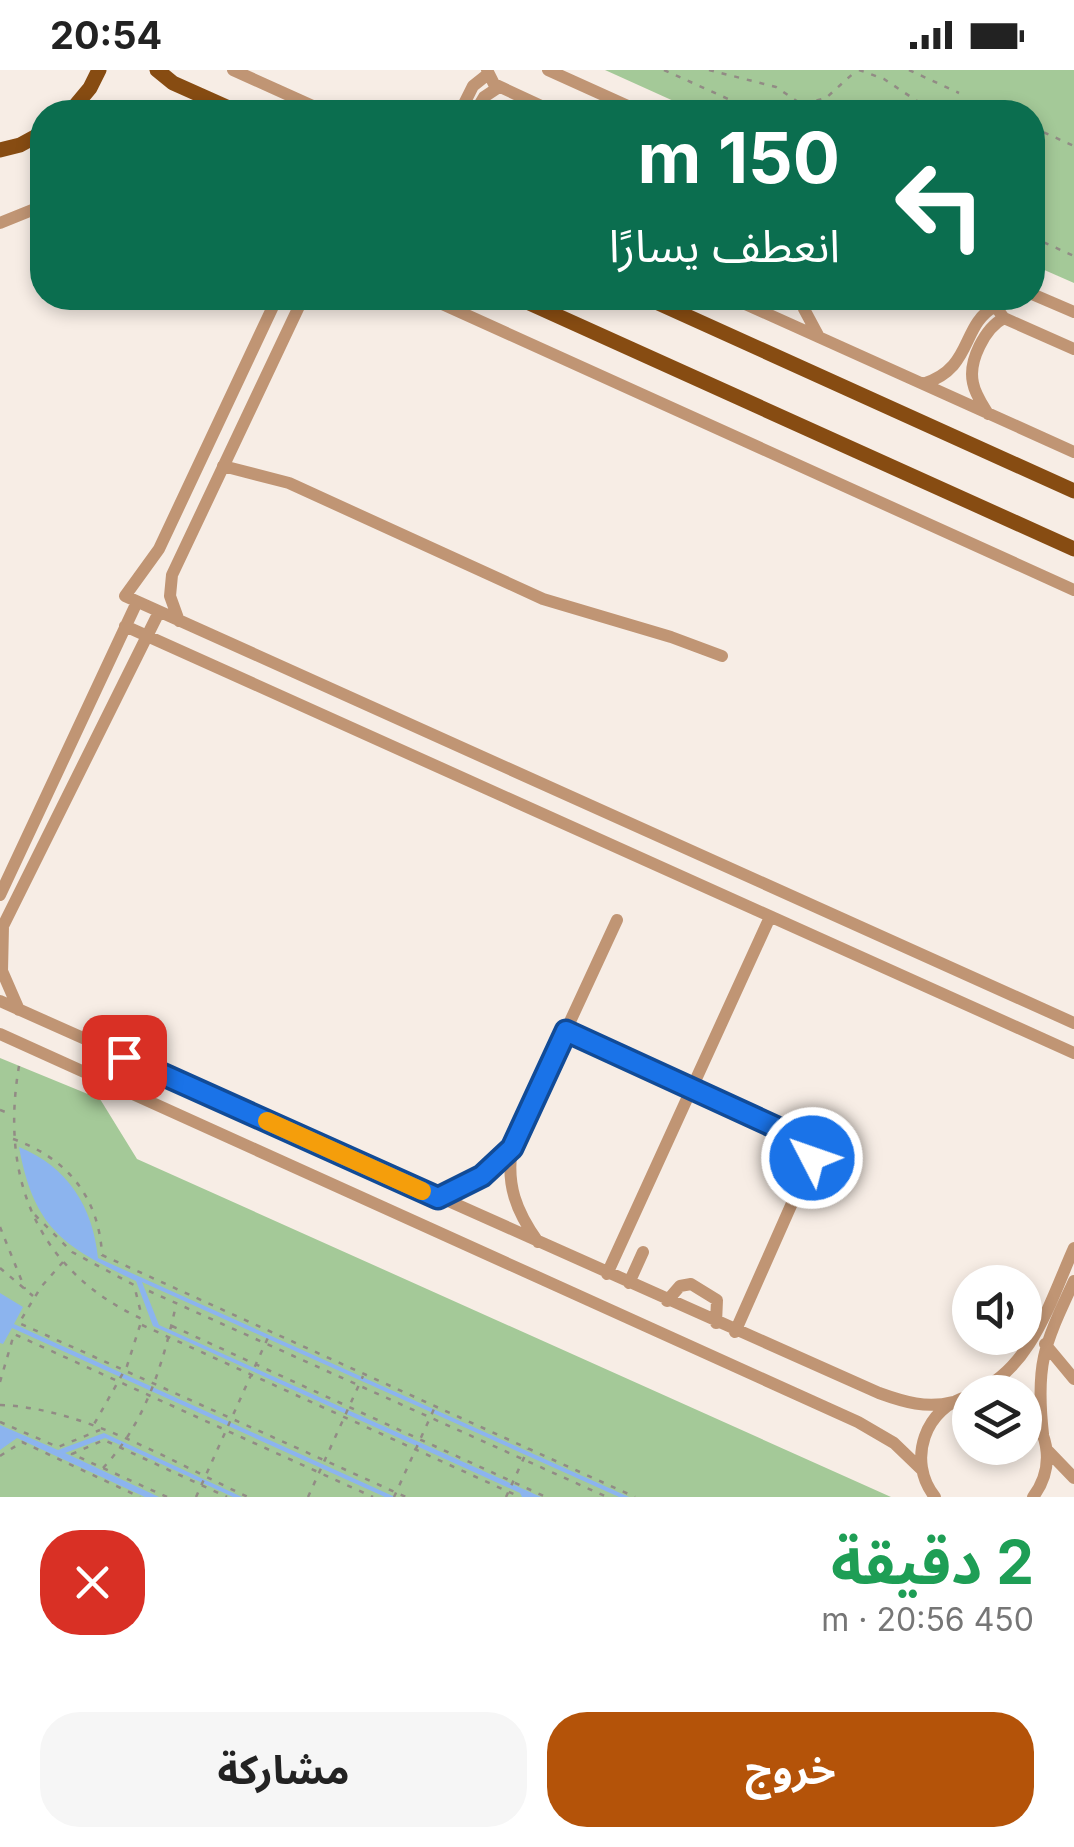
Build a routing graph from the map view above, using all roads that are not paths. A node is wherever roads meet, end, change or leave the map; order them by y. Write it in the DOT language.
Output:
graph roads {
  1 [pos="98,70"];
  2 [pos="157,70"];
  3 [pos="234,70"];
  4 [pos="548,70"];
  5 [pos="488,72"];
  6 [pos="499,88"];
  7 [pos="78,100"];
  8 [pos="211,100"];
  9 [pos="300,100"];
  10 [pos="466,100"];
  11 [pos="483,100"];
  12 [pos="526,100"];
  13 [pos="614,100"];
  14 [pos="30,140"];
  15 [pos="0,150"];
  16 [pos="30,211"];
  17 [pos="0,222"];
  18 [pos="1045,300"];
  19 [pos="271,310"];
  20 [pos="297,310"];
  21 [pos="456,310"];
  22 [pos="545,310"];
  23 [pos="674,310"];
  24 [pos="759,310"];
  25 [pos="805,310"];
  26 [pos="994,310"];
  27 [pos="998,310"];
  28 [pos="1004,310"];
  29 [pos="1074,312"];
  30 [pos="819,337"];
  31 [pos="1074,350"];
  32 [pos="924,384"];
  33 [pos="988,414"];
  34 [pos="1074,452"];
  35 [pos="223,466"];
  36 [pos="1074,491"];
  37 [pos="1074,549"];
  38 [pos="1074,590"];
  39 [pos="131,599"];
  40 [pos="159,612"];
  41 [pos="179,621"];
  42 [pos="126,626"];
  43 [pos="148,636"];
  44 [pos="722,656"];
  45 [pos="0,895"];
  46 [pos="770,917"];
  47 [pos="617,920"];
  48 [pos="0,1002"];
  49 [pos="20,1010"];
  50 [pos="1074,1022"];
  51 [pos="566,1031"];
  52 [pos="0,1034"];
  53 [pos="1074,1053"];
  54 [pos="692,1088"];
  55 [pos="512,1148"];
  56 [pos="438,1198"];
  57 [pos="539,1244"];
  58 [pos="1074,1248"];
  59 [pos="643,1252"];
  60 [pos="607,1274"];
  61 [pos="1074,1281"];
  62 [pos="628,1284"];
  63 [pos="667,1301"];
  64 [pos="1074,1313"];
  65 [pos="1058,1317"];
  66 [pos="716,1323"];
  67 [pos="735,1332"];
  68 [pos="1045,1344"];
  69 [pos="1001,1375"];
  70 [pos="1074,1379"];
  71 [pos="952,1401"];
  72 [pos="952,1404"];
  73 [pos="1043,1434"];
  74 [pos="1048,1451"];
  75 [pos="922,1471"];
  76 [pos="1074,1478"];
  77 [pos="926,1497"];
  78 [pos="935,1497"];
  79 [pos="1034,1497"];
  1 -- 7 [label="main road"];
  2 -- 8 [label="main road"];
  3 -- 9 [label="street"];
  4 -- 13 [label="street"];
  5 -- 6 [label="street"];
  5 -- 10 [label="street"];
  6 -- 11 [label="street"];
  6 -- 12 [label="street"];
  14 -- 15 [label="main road"];
  16 -- 17 [label="street"];
  18 -- 29 [label="street"];
  19 -- 39 [label="street"];
  20 -- 35 [label="street"];
  21 -- 38 [label="street"];
  22 -- 37 [label="main road"];
  23 -- 36 [label="main road"];
  24 -- 30 [label="street"];
  25 -- 30 [label="street"];
  26 -- 32 [label="street"];
  27 -- 33 [label="street"];
  28 -- 31 [label="street"];
  30 -- 32 [label="street"];
  32 -- 33 [label="street"];
  33 -- 34 [label="street"];
  35 -- 41 [label="street"];
  35 -- 44 [label="street"];
  39 -- 40 [label="street"];
  39 -- 42 [label="street"];
  40 -- 41 [label="street"];
  40 -- 43 [label="street"];
  41 -- 50 [label="street"];
  42 -- 43 [label="street"];
  42 -- 45 [label="street"];
  43 -- 46 [label="street"];
  43 -- 49 [label="street"];
  46 -- 53 [label="street"];
  46 -- 54 [label="street"];
  47 -- 51 [label="street"];
  48 -- 49 [label="street"];
  49 -- 56 [label="street"];
  51 -- 54 [label="street"];
  51 -- 55 [label="street"];
  52 -- 75 [label="street"];
  54 -- 60 [label="street"];
  54 -- 67 [label="street"];
  55 -- 56 [label="street"];
  55 -- 57 [label="street"];
  56 -- 57 [label="street"];
  57 -- 60 [label="street"];
  58 -- 69 [label="street"];
  59 -- 62 [label="street"];
  60 -- 62 [label="street"];
  61 -- 65 [label="street"];
  62 -- 63 [label="street"];
  63 -- 66 [label="street"];
  63 -- 66 [label="street"];
  64 -- 65 [label="street"];
  65 -- 68 [label="street"];
  66 -- 67 [label="street"];
  67 -- 71 [label="street"];
  68 -- 70 [label="street"];
  68 -- 73 [label="street"];
  72 -- 75 [label="street"];
  73 -- 74 [label="street"];
  74 -- 76 [label="street"];
  74 -- 79 [label="street"];
  75 -- 77 [label="street"];
  75 -- 78 [label="street"];
}
